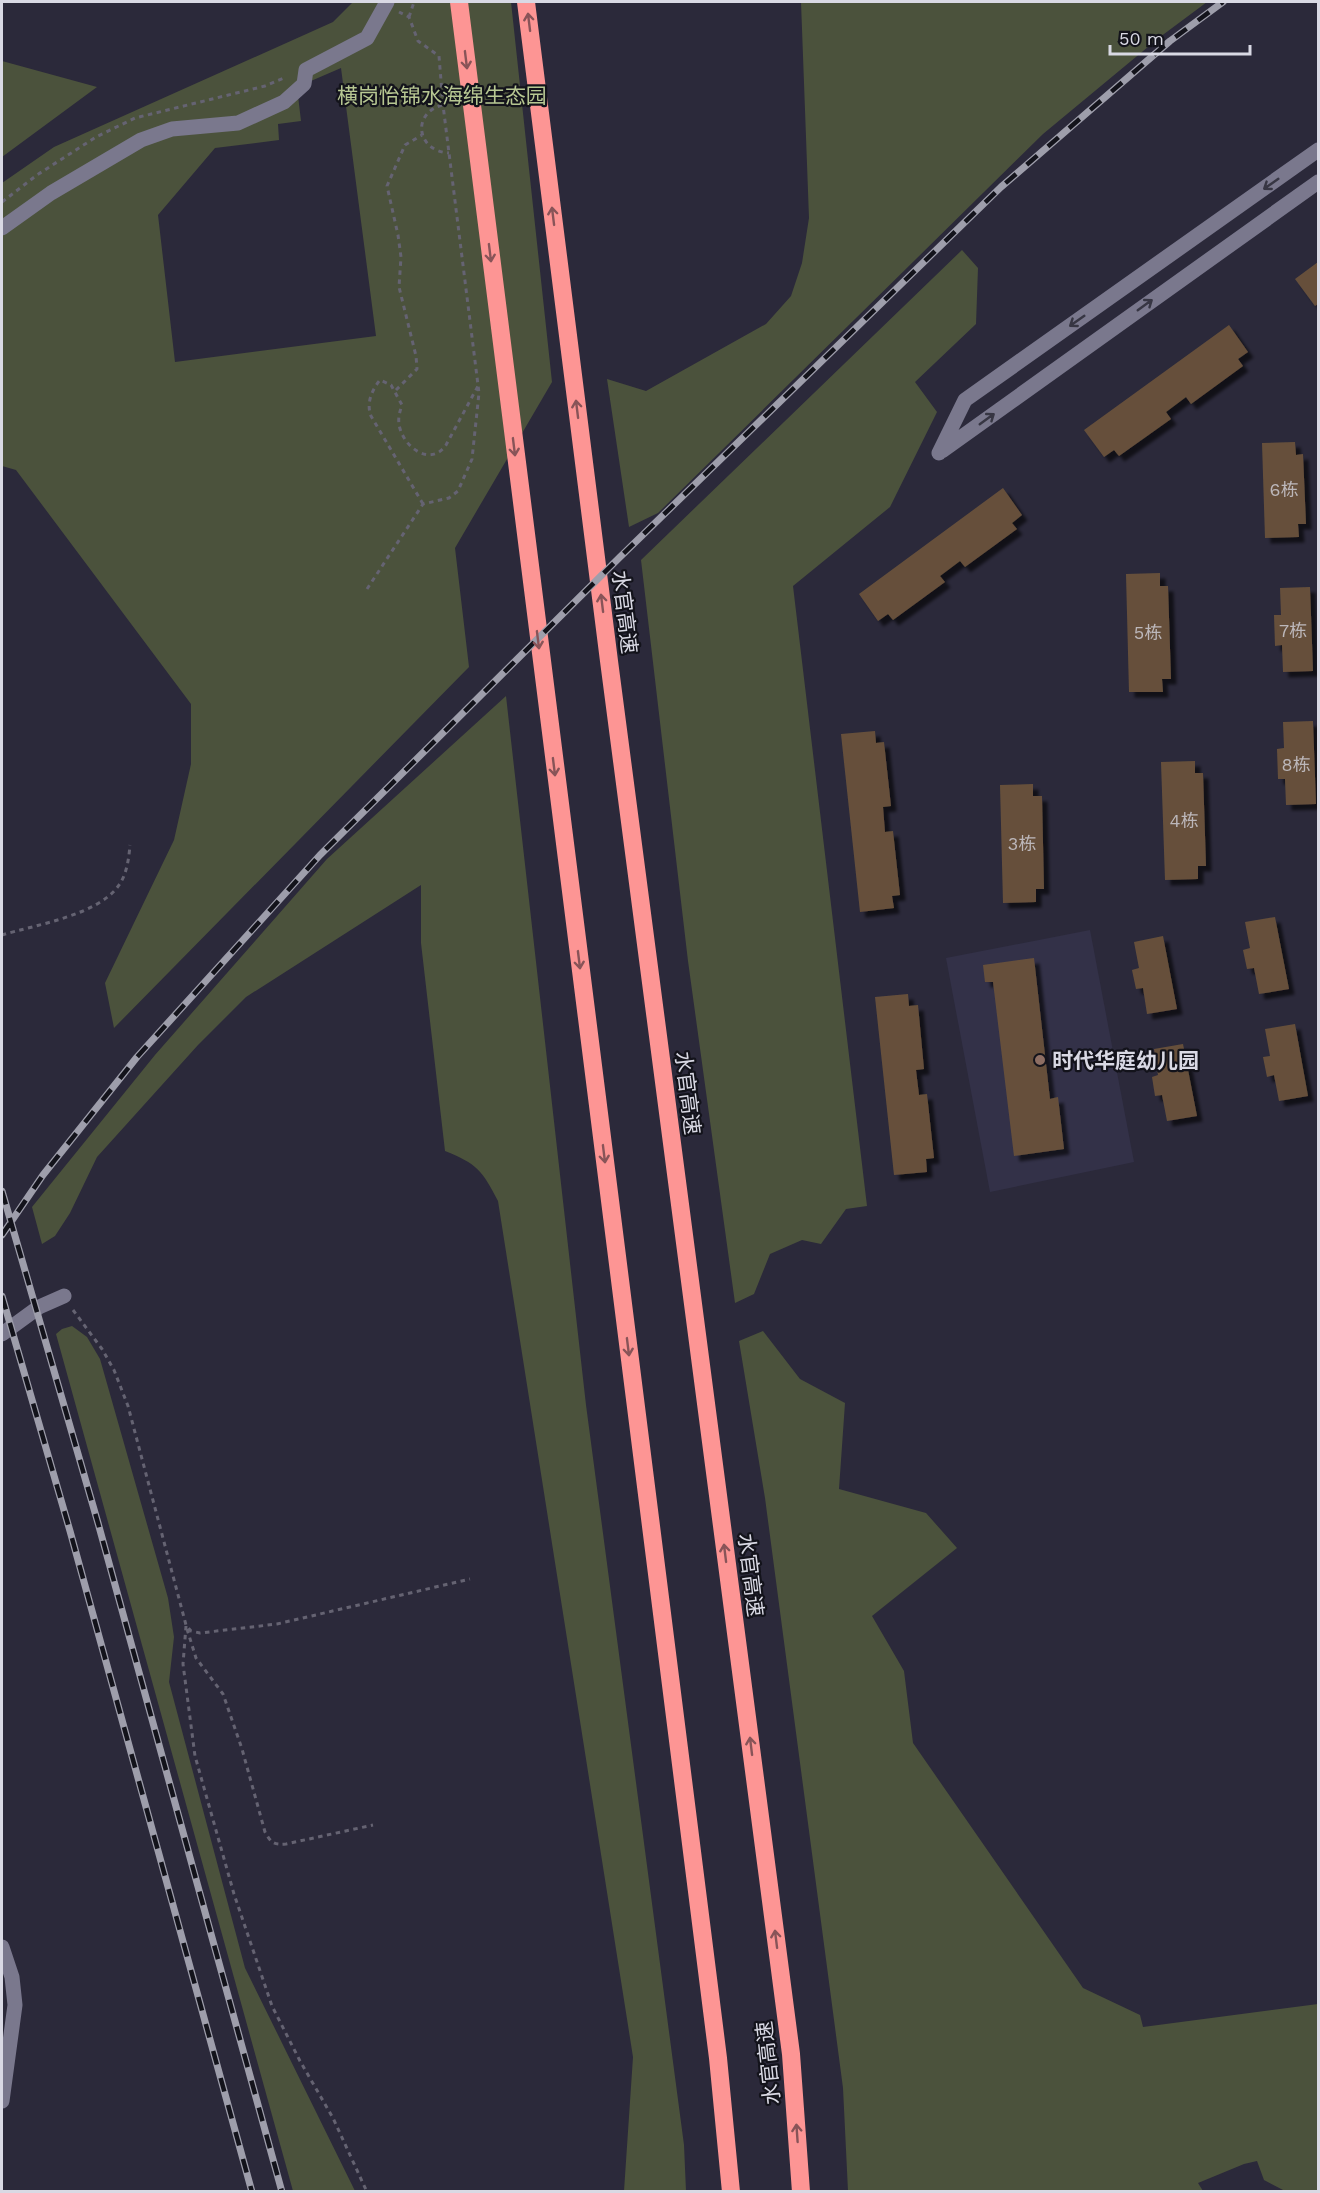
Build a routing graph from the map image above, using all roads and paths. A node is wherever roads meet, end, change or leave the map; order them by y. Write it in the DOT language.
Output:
graph roads {
  1 [pos="414,2"];
  2 [pos="459,2"];
  3 [pos="526,2"];
  4 [pos="387,4"];
  5 [pos="409,17"];
  6 [pos="443,105"];
  7 [pos="422,135"];
  8 [pos="1318,150"];
  9 [pos="449,153"];
  10 [pos="1318,182"];
  11 [pos="2,228"];
  12 [pos="478,386"];
  13 [pos="396,390"];
  14 [pos="423,504"];
  15 [pos="367,589"];
  16 [pos="130,845"];
  17 [pos="2,935"];
  18 [pos="64,1296"];
  19 [pos="2,1334"];
  20 [pos="470,1579"];
  21 [pos="186,1625"];
  22 [pos="373,1825"];
  23 [pos="2,1947"];
  24 [pos="2,2102"];
  25 [pos="367,2192"];
  26 [pos="731,2192"];
  27 [pos="801,2192"];
  1 -- 5 [label="path"];
  2 -- 26 [label="highway, one-way"];
  27 -- 3 [label="highway, 水官高速, one-way"];
  4 -- 5 [label="path"];
  4 -- 11 [label="street"];
  5 -- 6 [label="path"];
  6 -- 7 [label="path"];
  6 -- 9 [label="path"];
  7 -- 9 [label="path"];
  7 -- 13 [label="path"];
  8 -- 10 [label="street, one-way"];
  9 -- 12 [label="path"];
  12 -- 13 [label="path"];
  12 -- 14 [label="path"];
  13 -- 14 [label="path"];
  14 -- 15 [label="path"];
  16 -- 17 [label="path"];
  18 -- 19 [label="street"];
  18 -- 21 [label="path"];
  20 -- 21 [label="path"];
  21 -- 22 [label="path"];
  21 -- 25 [label="path"];
  23 -- 24 [label="street"];
}
